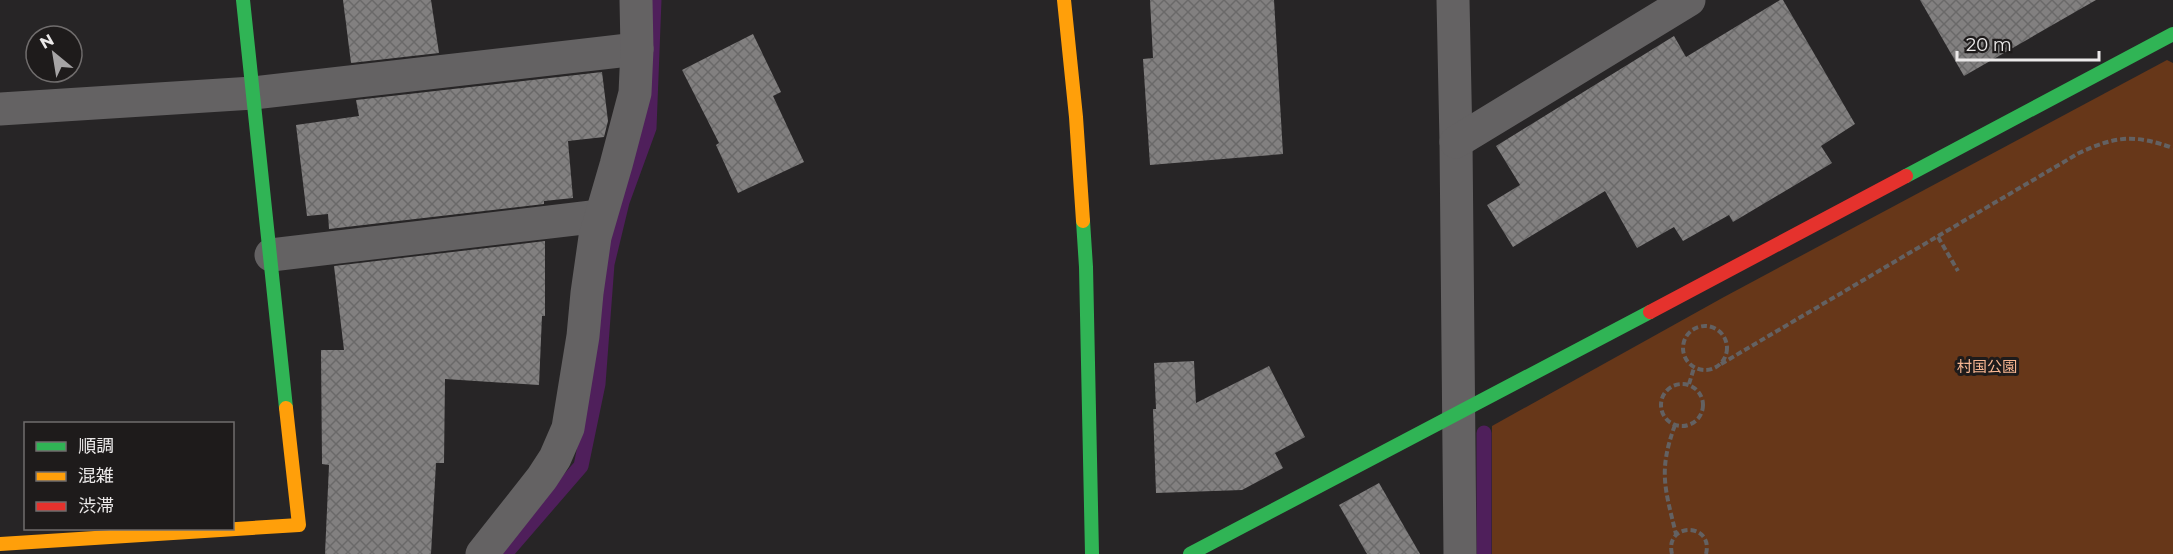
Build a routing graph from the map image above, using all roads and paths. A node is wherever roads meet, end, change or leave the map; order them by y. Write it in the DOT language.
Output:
graph roads {
  1 [pos="243,0"];
  2 [pos="636,0"];
  3 [pos="1064,0"];
  4 [pos="1453,0"];
  5 [pos="1689,0"];
  6 [pos="2173,34"];
  7 [pos="637,49"];
  8 [pos="253,93"];
  9 [pos="0,109"];
  10 [pos="1456,142"];
  11 [pos="2173,148"];
  12 [pos="600,216"];
  13 [pos="1938,237"];
  14 [pos="271,255"];
  15 [pos="1958,271"];
  16 [pos="1721,364"];
  17 [pos="1694,368"];
  18 [pos="1689,384"];
  19 [pos="1458,414"];
  20 [pos="1676,425"];
  21 [pos="234,529"];
  22 [pos="220,530"];
  23 [pos="1676,534"];
  24 [pos="0,544"];
  25 [pos="482,554"];
  26 [pos="1092,554"];
  27 [pos="1190,554"];
  28 [pos="1460,554"];
  29 [pos="1672,554"];
  30 [pos="1706,554"];
  1 -- 8 [label="street"];
  2 -- 7 [label="street"];
  3 -- 26 [label="street"];
  4 -- 10 [label="street"];
  5 -- 10 [label="street"];
  6 -- 19 [label="street"];
  7 -- 8 [label="street"];
  7 -- 12 [label="street"];
  8 -- 9 [label="street"];
  8 -- 14 [label="street"];
  10 -- 19 [label="street"];
  11 -- 13 [label="path"];
  12 -- 14 [label="street"];
  12 -- 25 [label="street"];
  13 -- 15 [label="path"];
  13 -- 16 [label="path"];
  14 -- 21 [label="street"];
  16 -- 17 [label="path"];
  16 -- 17 [label="path"];
  17 -- 18 [label="path"];
  18 -- 20 [label="path"];
  18 -- 20 [label="path"];
  19 -- 27 [label="street"];
  19 -- 28 [label="street"];
  20 -- 23 [label="path"];
  22 -- 24 [label="street"];
  23 -- 29 [label="path"];
  23 -- 30 [label="path"];
}
